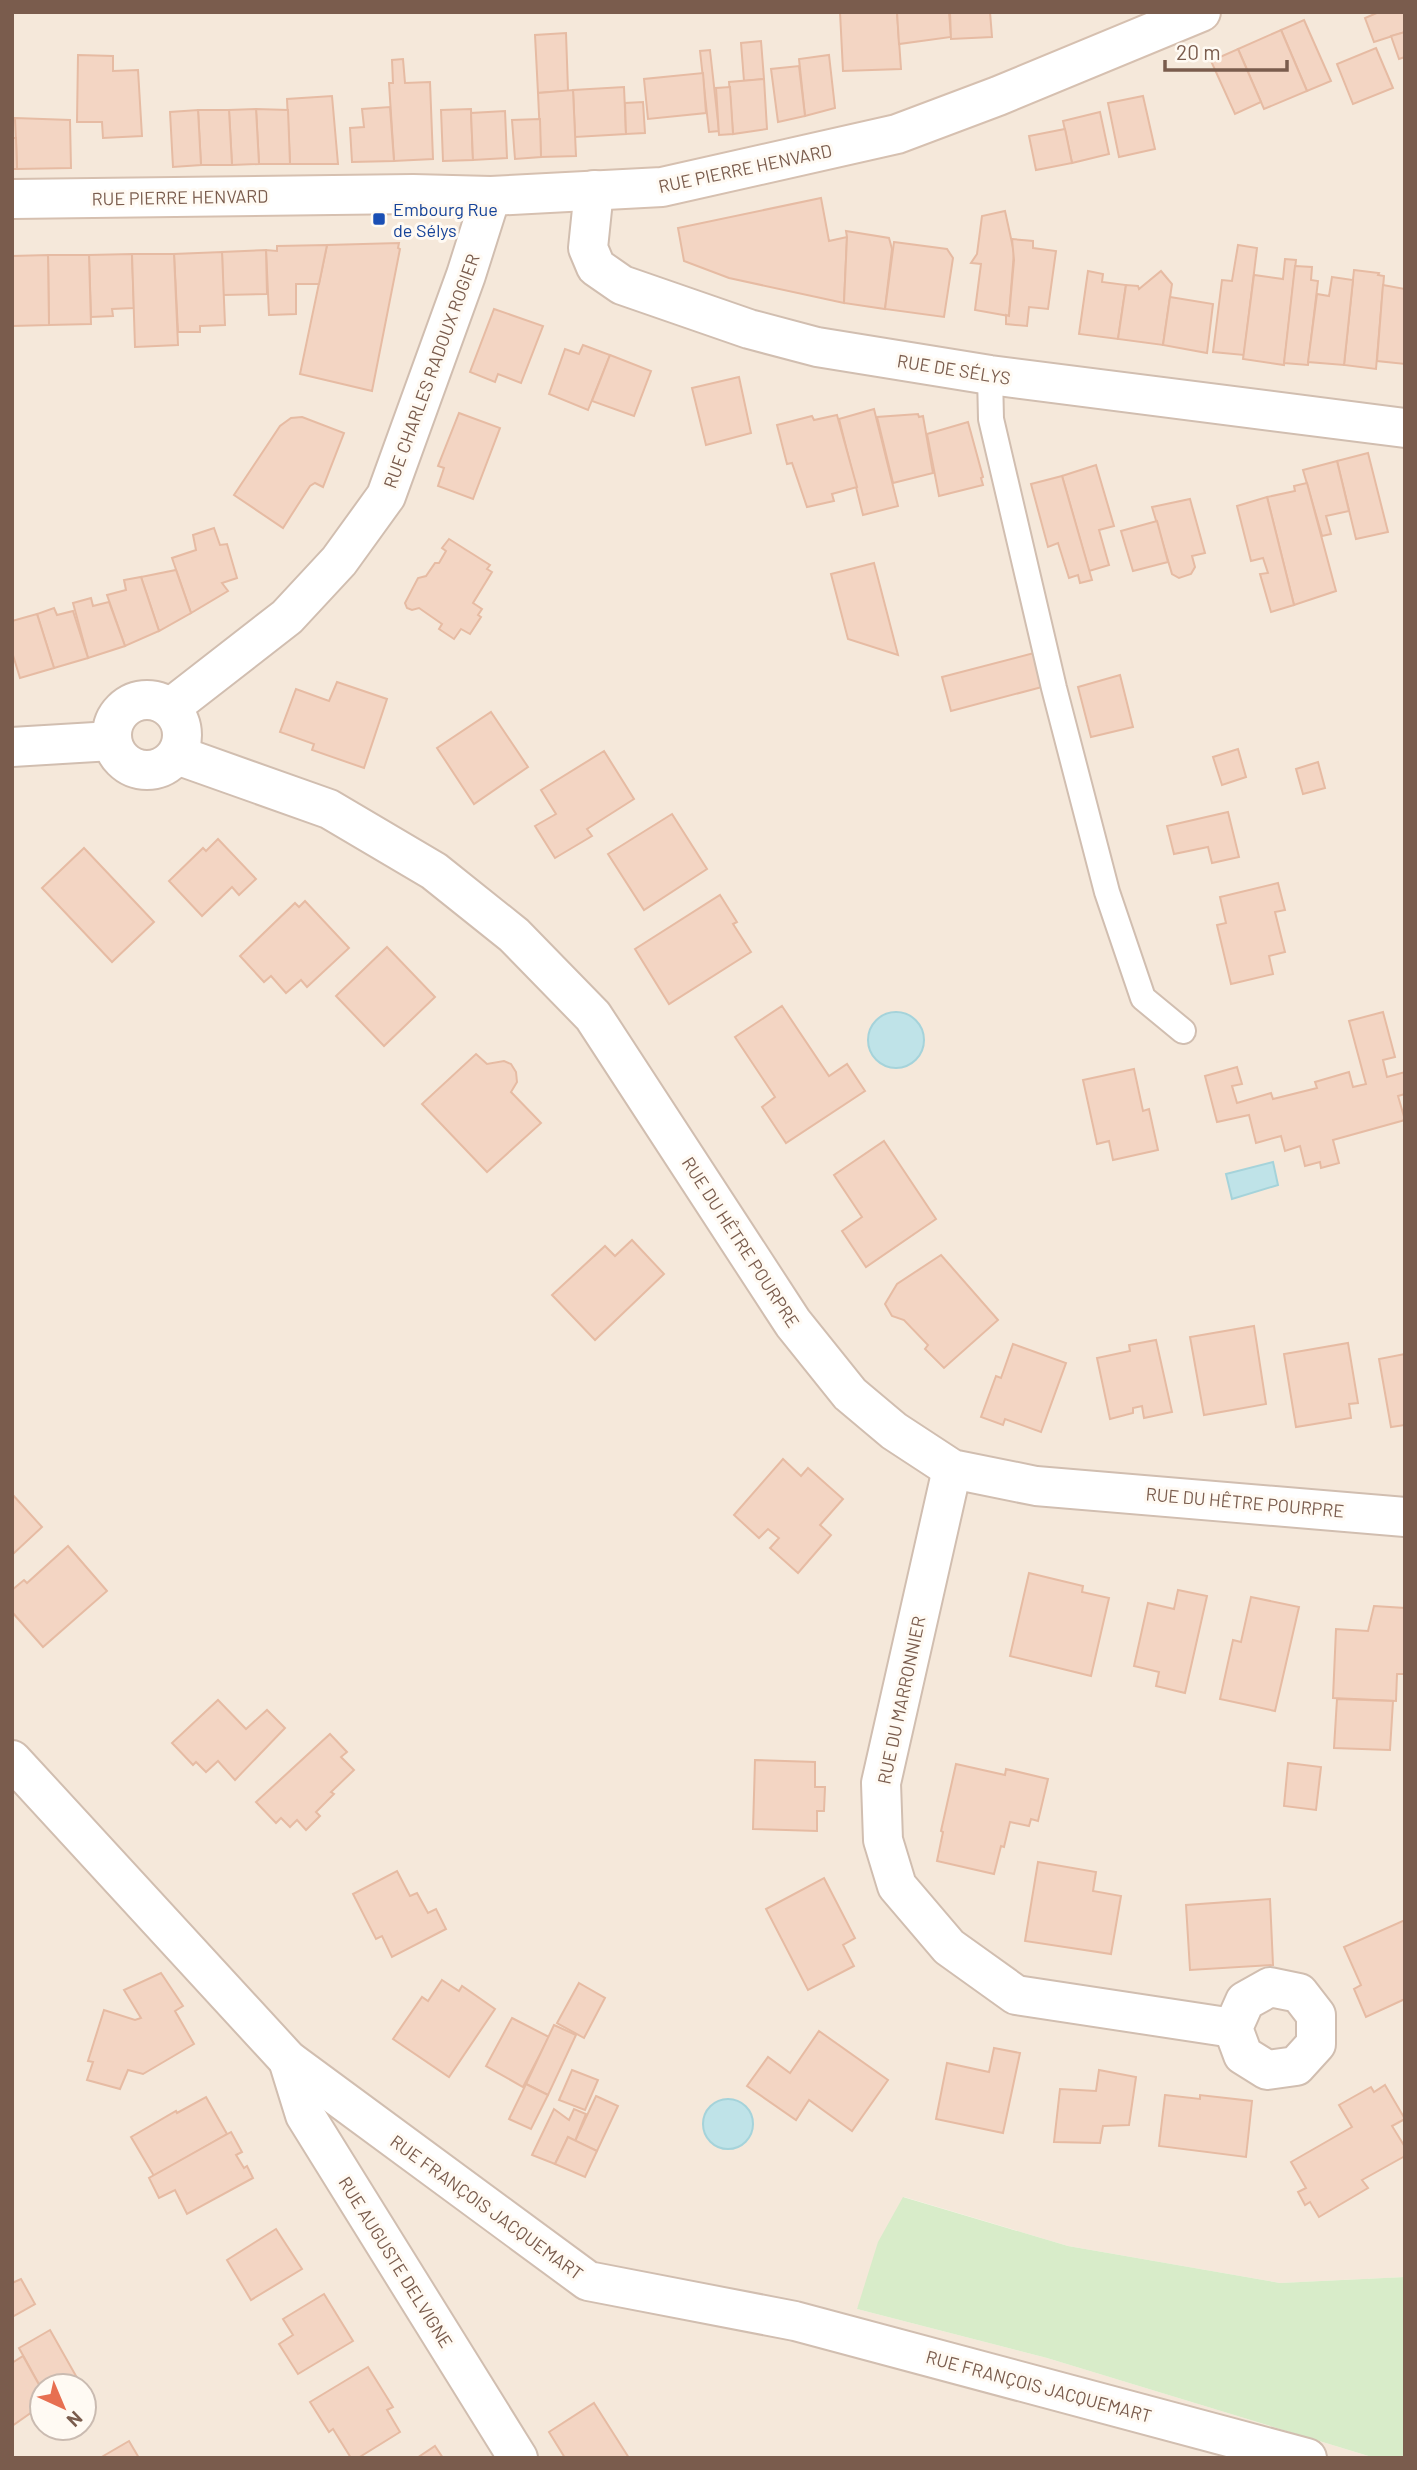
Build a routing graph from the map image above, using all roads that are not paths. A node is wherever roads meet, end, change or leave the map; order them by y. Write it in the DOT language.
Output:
graph roads {
  1 [pos="1201,12"];
  2 [pos="594,190"];
  3 [pos="491,196"];
  4 [pos="12,199"];
  5 [pos="990,375"];
  6 [pos="1405,428"];
  7 [pos="170,708"];
  8 [pos="112,741"];
  9 [pos="12,747"];
  10 [pos="177,755"];
  11 [pos="1183,1031"];
  12 [pos="952,1469"];
  13 [pos="1405,1517"];
  14 [pos="12,1760"];
  15 [pos="1233,2028"];
  16 [pos="288,2060"];
  17 [pos="518,2458"];
  18 [pos="1307,2458"];
  1 -- 2 [label="street, RUE PIERRE HENVARD"];
  2 -- 3 [label="street, RUE PIERRE HENVARD"];
  2 -- 5 [label="street, RUE DE SÉLYS"];
  3 -- 4 [label="street, RUE PIERRE HENVARD"];
  3 -- 7 [label="street, RUE CHARLES RADOUX ROGIER"];
  5 -- 6 [label="street, RUE DE SÉLYS"];
  5 -- 11 [label="lane"];
  7 -- 8 [label="street"];
  7 -- 10 [label="street"];
  8 -- 9 [label="street"];
  8 -- 10 [label="street"];
  10 -- 12 [label="street, RUE DU HÊTRE POURPRE"];
  12 -- 13 [label="street, RUE DU HÊTRE POURPRE"];
  12 -- 15 [label="street, RUE DU MARRONNIER"];
  14 -- 16 [label="street, RUE FRANÇOIS JACQUEMART"];
  16 -- 17 [label="street, RUE AUGUSTE DELVIGNE"];
  16 -- 18 [label="street, RUE FRANÇOIS JACQUEMART"];
}
